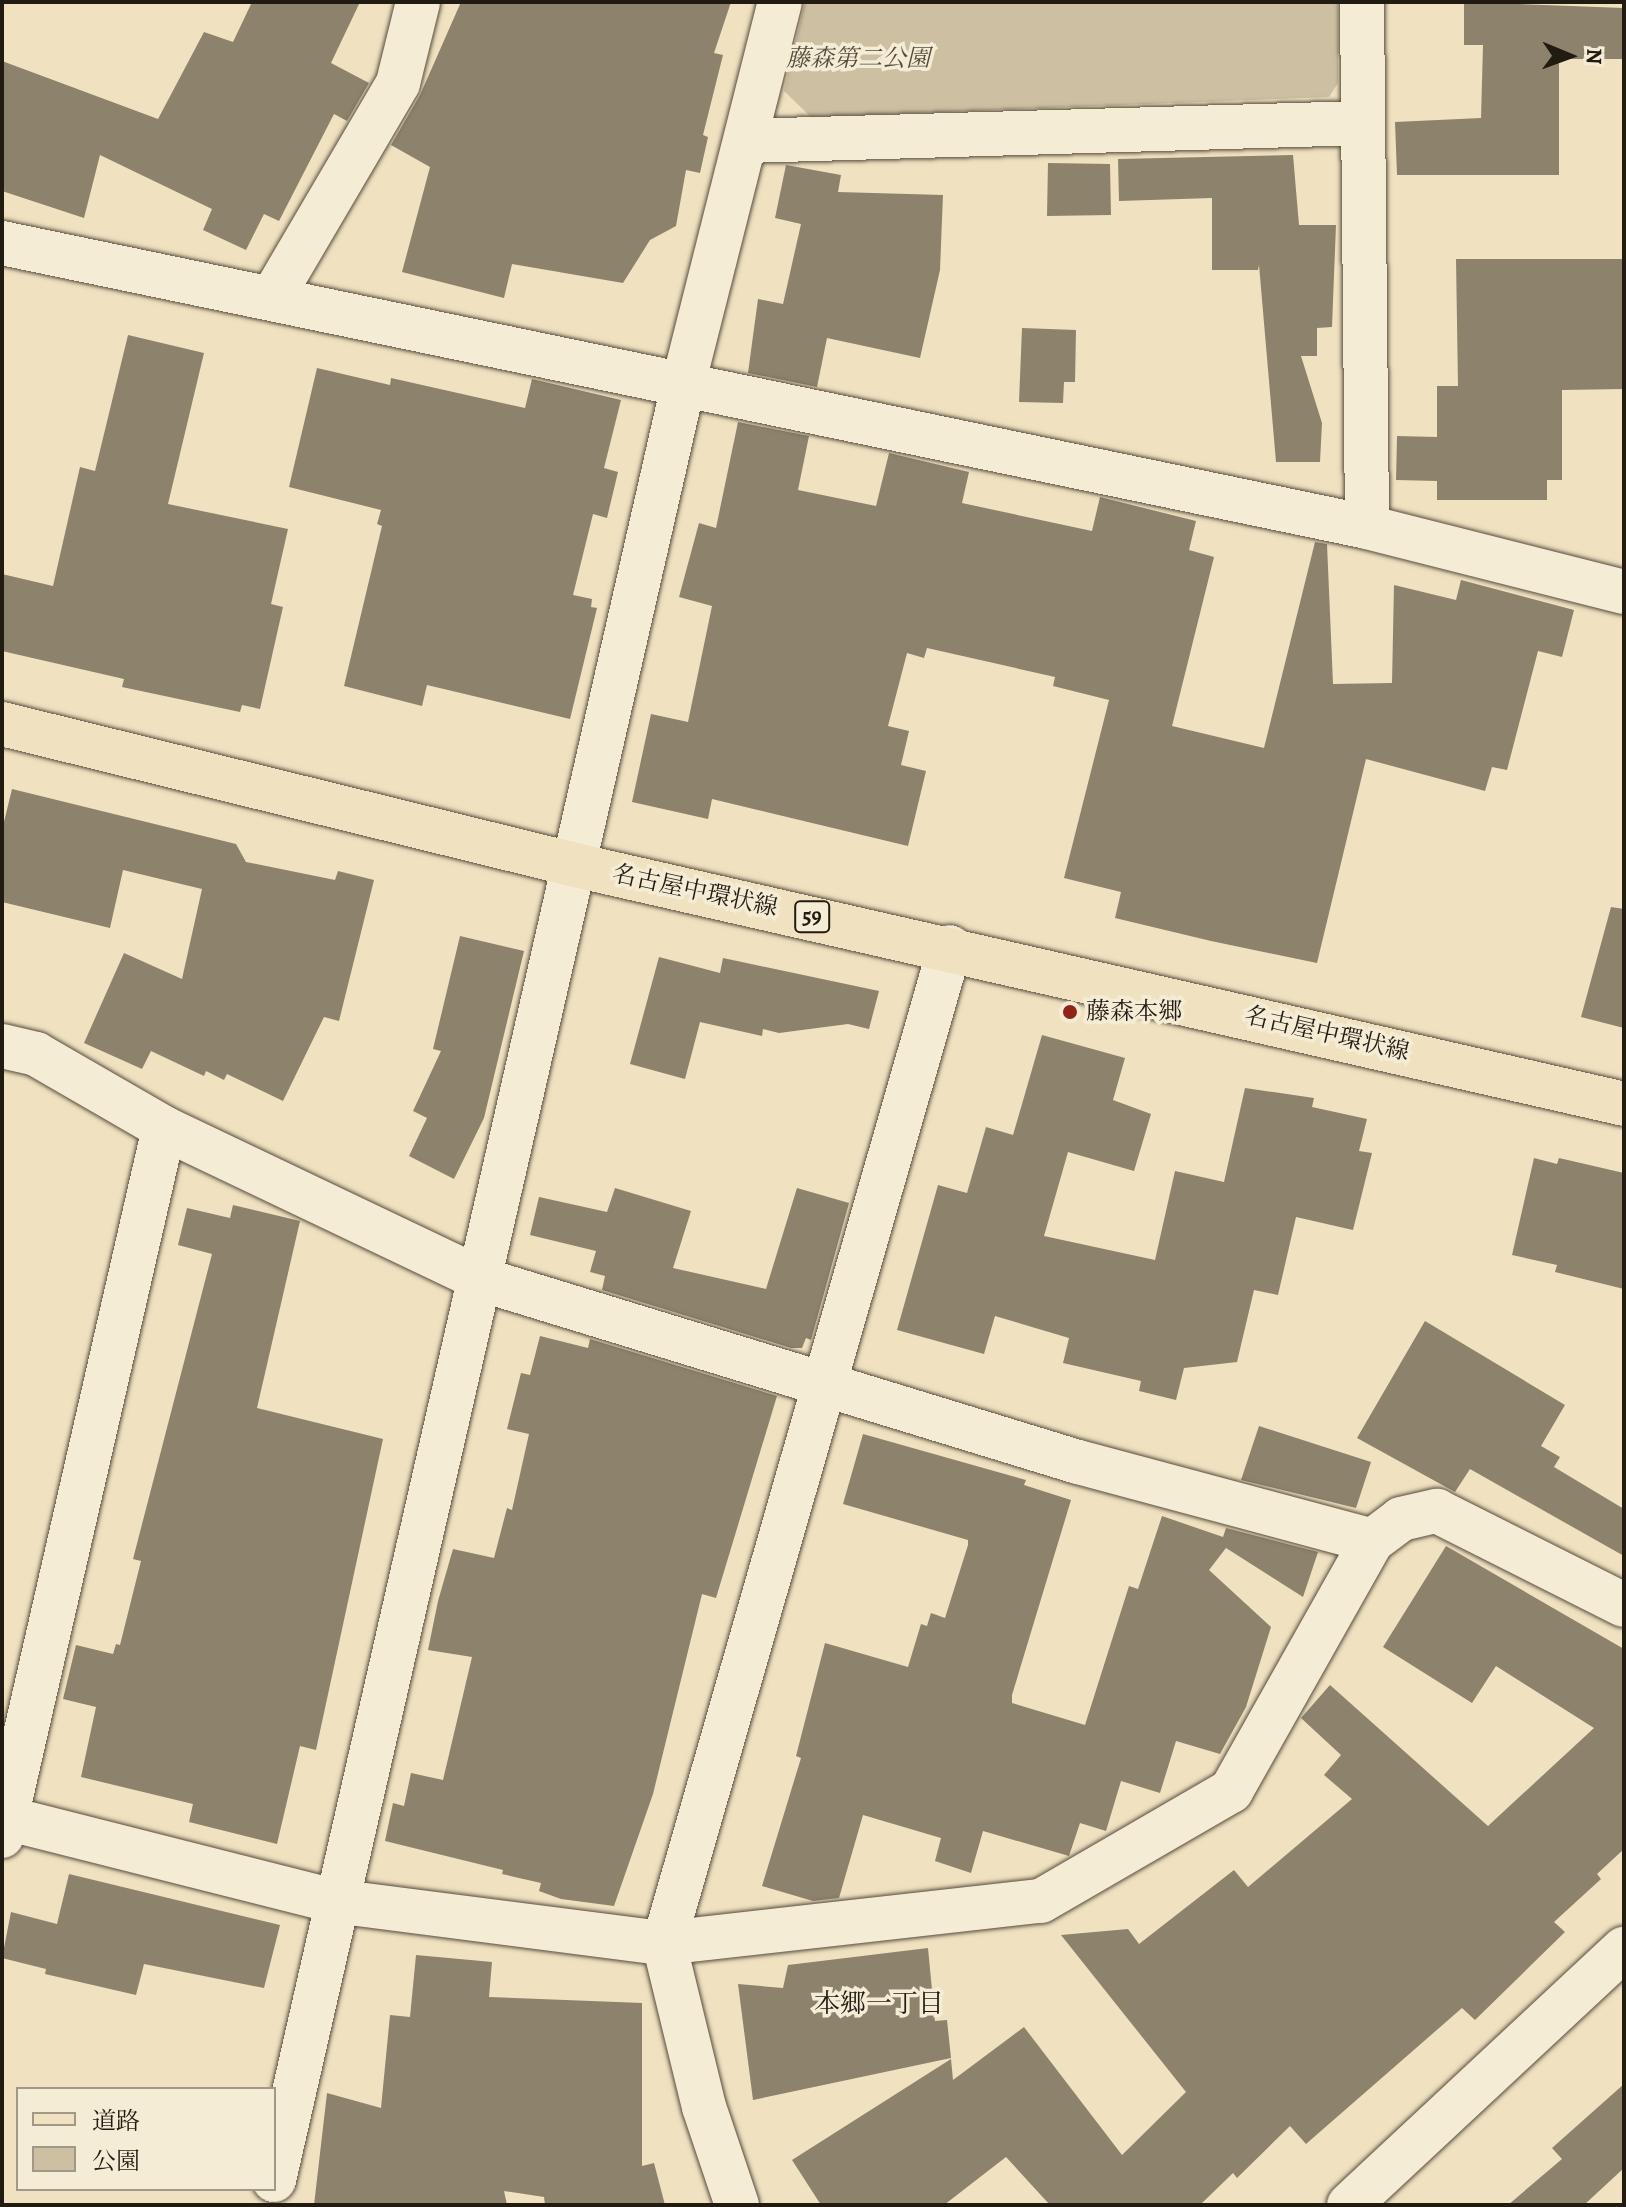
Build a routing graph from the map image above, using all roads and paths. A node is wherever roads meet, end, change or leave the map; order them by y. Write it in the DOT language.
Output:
graph roads {
  1 [pos="418,2"];
  2 [pos="780,2"];
  3 [pos="1362,2"];
  4 [pos="1363,123"];
  5 [pos="746,141"];
  6 [pos="2,243"];
  7 [pos="272,298"];
  8 [pos="684,381"];
  9 [pos="1367,527"];
  10 [pos="1624,592"];
  11 [pos="2,724"];
  12 [pos="575,865"];
  13 [pos="950,947"];
  14 [pos="2,1046"];
  15 [pos="1624,1104"];
  16 [pos="164,1128"];
  17 [pos="480,1279"];
  18 [pos="828,1384"];
  19 [pos="1372,1541"];
  20 [pos="1624,1605"];
  21 [pos="3,1824"];
  22 [pos="334,1901"];
  23 [pos="664,1943"];
  24 [pos="1616,1973"];
  25 [pos="276,2171"];
  26 [pos="737,2205"];
  27 [pos="1349,2205"];
  1 -- 7 [label="street"];
  2 -- 5 [label="street"];
  3 -- 4 [label="street"];
  4 -- 5 [label="street"];
  4 -- 9 [label="street"];
  5 -- 8 [label="street"];
  6 -- 7 [label="street"];
  7 -- 8 [label="street"];
  8 -- 9 [label="street"];
  8 -- 12 [label="street"];
  9 -- 10 [label="street"];
  11 -- 12 [label="main road, 名古屋中環状線 / 59"];
  12 -- 13 [label="main road, 名古屋中環状線 / 59"];
  12 -- 17 [label="street"];
  13 -- 15 [label="main road, 名古屋中環状線 / 59"];
  13 -- 18 [label="street"];
  14 -- 16 [label="street"];
  16 -- 17 [label="street"];
  16 -- 21 [label="street"];
  17 -- 18 [label="street"];
  17 -- 22 [label="street"];
  18 -- 19 [label="street"];
  18 -- 23 [label="street"];
  19 -- 20 [label="street"];
  19 -- 23 [label="street"];
  21 -- 22 [label="street"];
  22 -- 23 [label="street"];
  22 -- 25 [label="street"];
  23 -- 26 [label="street"];
  24 -- 27 [label="street"];
}
